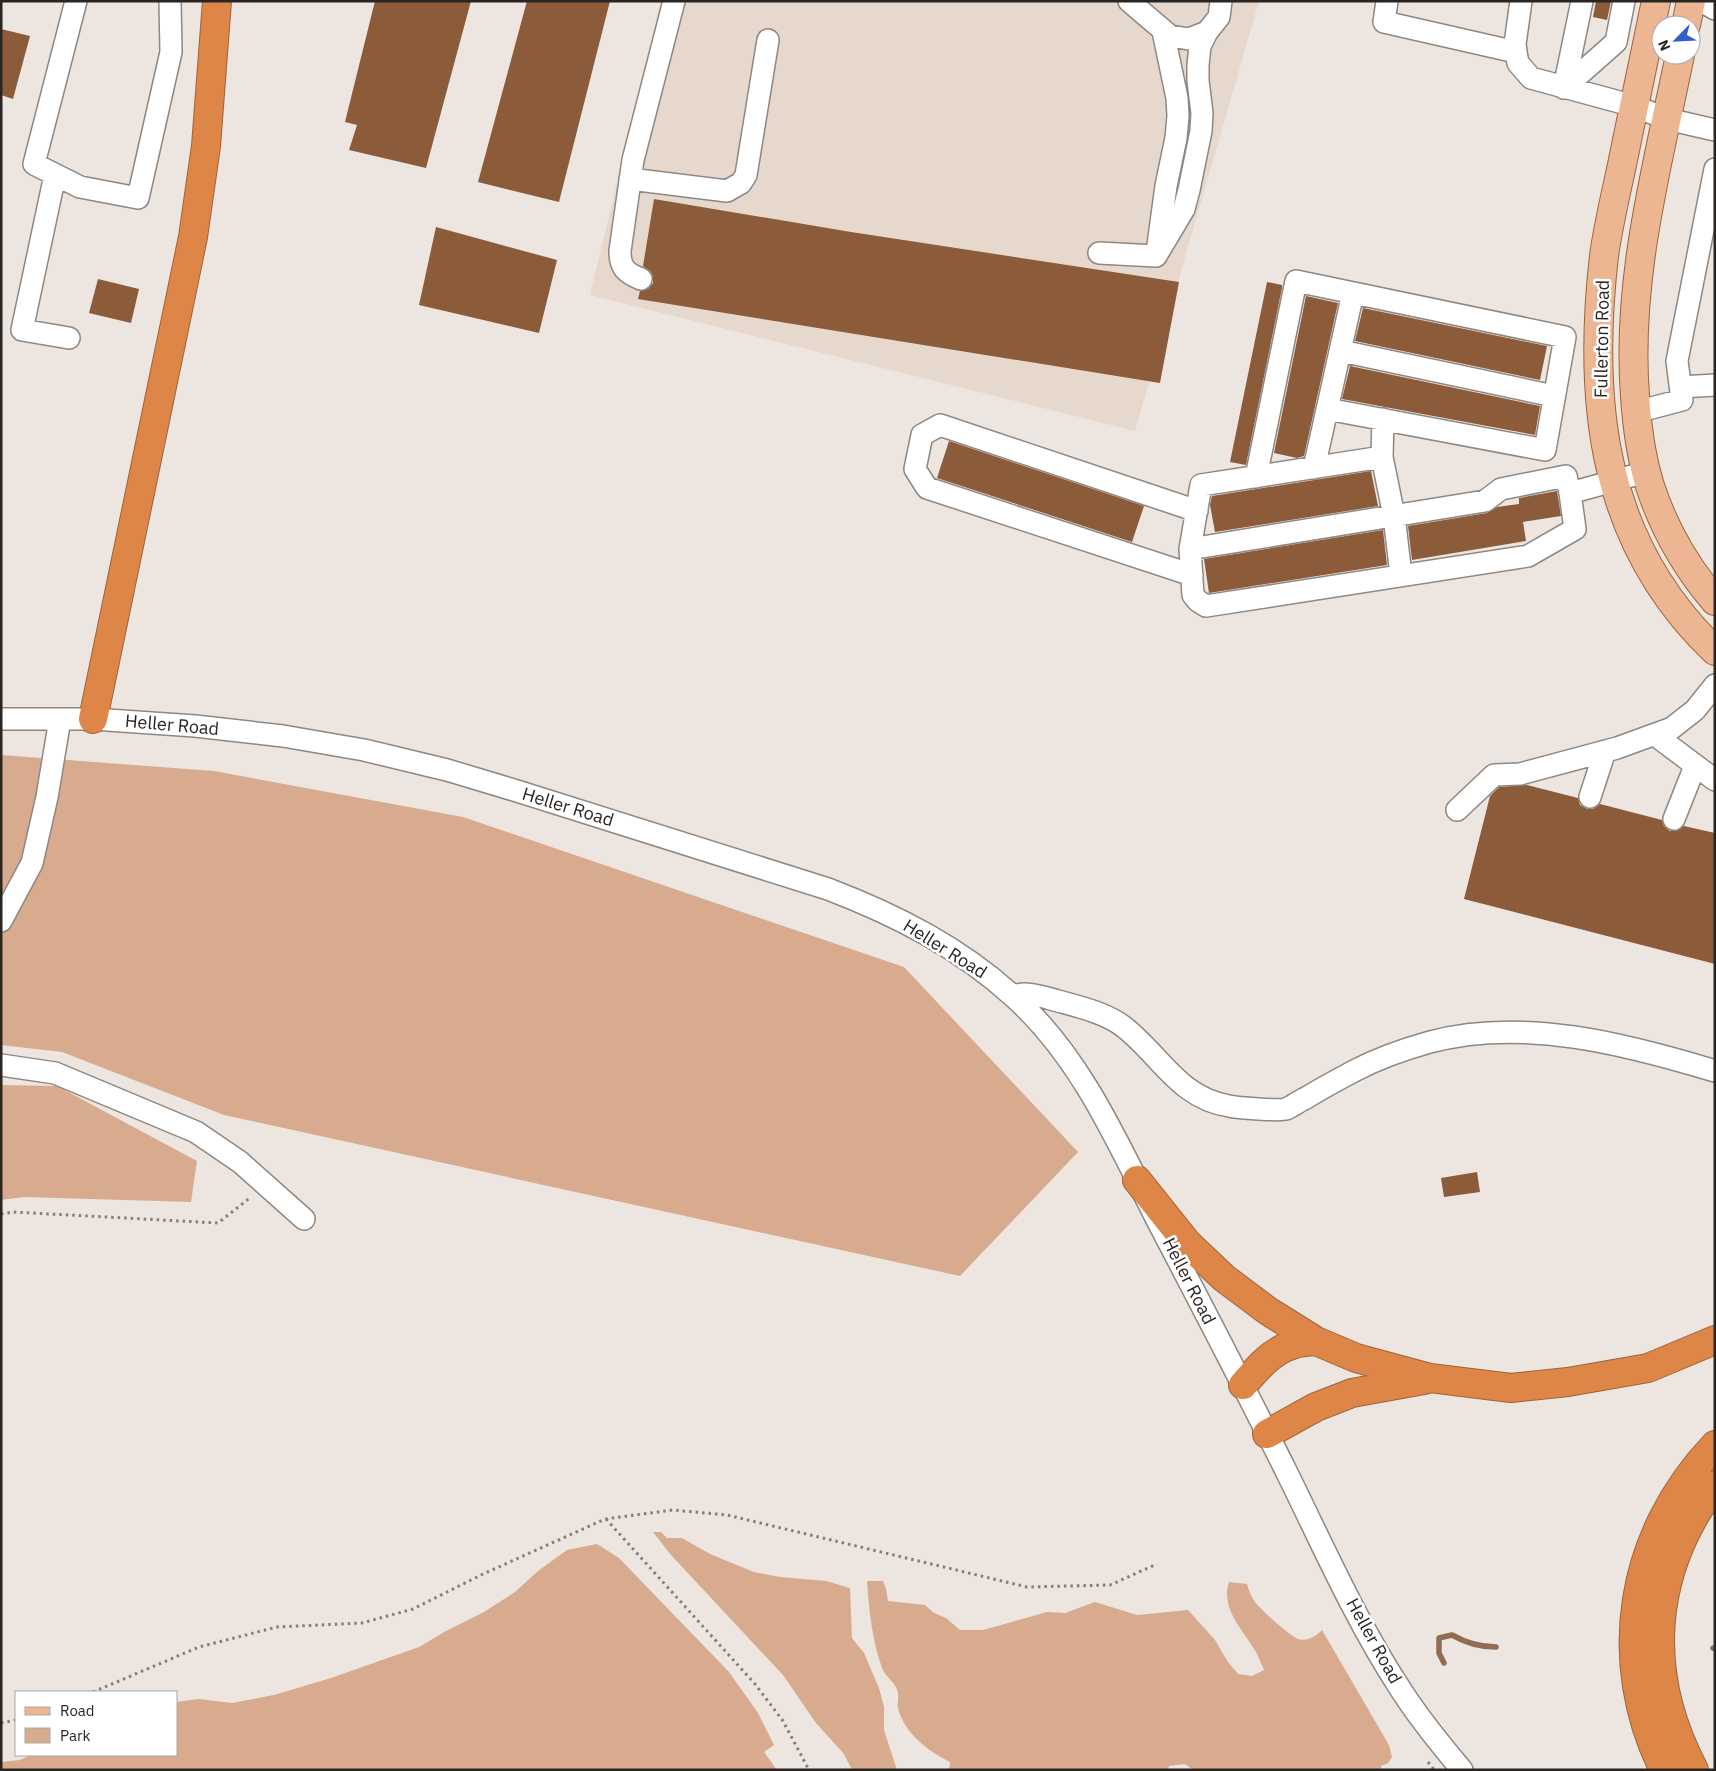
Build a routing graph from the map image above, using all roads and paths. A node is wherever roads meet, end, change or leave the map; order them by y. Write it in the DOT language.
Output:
graph roads {
  1 [pos="76,1"];
  2 [pos="170,1"];
  3 [pos="217,1"];
  4 [pos="674,1"];
  5 [pos="1129,1"];
  6 [pos="1148,1"];
  7 [pos="1221,1"];
  8 [pos="1387,1"];
  9 [pos="1521,1"];
  10 [pos="1582,1"];
  11 [pos="1624,1"];
  12 [pos="1656,1"];
  13 [pos="1691,1"];
  14 [pos="1701,1"];
  15 [pos="1715,9"];
  16 [pos="1688,15"];
  17 [pos="1158,27"];
  18 [pos="1207,32"];
  19 [pos="768,40"];
  20 [pos="1516,52"];
  21 [pos="1678,65"];
  22 [pos="1564,88"];
  23 [pos="1634,106"];
  24 [pos="1667,119"];
  25 [pos="1715,130"];
  26 [pos="1715,169"];
  27 [pos="55,175"];
  28 [pos="630,179"];
  29 [pos="1099,252"];
  30 [pos="1156,256"];
  31 [pos="641,279"];
  32 [pos="1353,293"];
  33 [pos="68,338"];
  34 [pos="1340,351"];
  35 [pos="1715,385"];
  36 [pos="1681,387"];
  37 [pos="1554,396"];
  38 [pos="1327,409"];
  39 [pos="1636,412"];
  40 [pos="1383,419"];
  41 [pos="1382,457"];
  42 [pos="1314,468"];
  43 [pos="1646,472"];
  44 [pos="1256,477"];
  45 [pos="1613,481"];
  46 [pos="1570,493"];
  47 [pos="1197,511"];
  48 [pos="1394,516"];
  49 [pos="1190,550"];
  50 [pos="1192,575"];
  51 [pos="1401,575"];
  52 [pos="1715,601"];
  53 [pos="1715,650"];
  54 [pos="1715,685"];
  55 [pos="1,719"];
  56 [pos="60,719"];
  57 [pos="93,719"];
  58 [pos="1655,735"];
  59 [pos="1605,751"];
  60 [pos="1694,766"];
  61 [pos="1715,780"];
  62 [pos="1590,797"];
  63 [pos="1457,810"];
  64 [pos="1674,819"];
  65 [pos="1,921"];
  66 [pos="1013,996"];
  67 [pos="1,1065"];
  68 [pos="1715,1071"];
  69 [pos="1137,1180"];
  70 [pos="266,1184"];
  71 [pos="1,1214"];
  72 [pos="304,1219"];
  73 [pos="1715,1340"];
  74 [pos="1316,1341"];
  75 [pos="1430,1378"];
  76 [pos="1243,1385"];
  77 [pos="1267,1434"];
  78 [pos="1715,1445"];
  79 [pos="1715,1485"];
  80 [pos="605,1519"];
  81 [pos="1157,1564"];
  82 [pos="95,1691"];
  83 [pos="15,1720"];
  84 [pos="1,1723"];
  85 [pos="809,1770"];
  86 [pos="1462,1770"];
  87 [pos="1664,1770"];
  88 [pos="1694,1770"];
  1 -- 27 [label="street"];
  2 -- 27 [label="street"];
  3 -- 57 [label="highway"];
  4 -- 28 [label="street"];
  5 -- 17 [label="street"];
  6 -- 17 [label="street"];
  7 -- 18 [label="street"];
  8 -- 20 [label="street"];
  9 -- 20 [label="street"];
  10 -- 22 [label="street"];
  11 -- 22 [label="street"];
  12 -- 23 [label="main road, Fullerton Road"];
  13 -- 16 [label="main road"];
  14 -- 15 [label="street"];
  17 -- 18 [label="street"];
  17 -- 30 [label="street"];
  18 -- 30 [label="street"];
  19 -- 28 [label="street"];
  20 -- 22 [label="street"];
  21 -- 24 [label="main road, Fullerton Road"];
  22 -- 23 [label="street"];
  23 -- 24 [label="street"];
  23 -- 45 [label="main road, Fullerton Road"];
  24 -- 25 [label="street"];
  24 -- 39 [label="main road, Fullerton Road"];
  26 -- 36 [label="street"];
  27 -- 33 [label="street"];
  28 -- 31 [label="street"];
  29 -- 30 [label="street"];
  32 -- 34 [label="street"];
  32 -- 37 [label="street"];
  32 -- 44 [label="street"];
  34 -- 37 [label="street"];
  34 -- 38 [label="street"];
  35 -- 36 [label="street"];
  36 -- 39 [label="street"];
  37 -- 40 [label="street"];
  38 -- 40 [label="street"];
  38 -- 42 [label="street"];
  39 -- 43 [label="main road, Fullerton Road"];
  40 -- 41 [label="street"];
  41 -- 42 [label="street"];
  41 -- 48 [label="street"];
  42 -- 44 [label="street"];
  43 -- 45 [label="street"];
  43 -- 52 [label="main road, Fullerton Road"];
  44 -- 47 [label="street"];
  45 -- 46 [label="street"];
  45 -- 53 [label="main road, Fullerton Road"];
  46 -- 48 [label="street"];
  46 -- 51 [label="street"];
  47 -- 49 [label="street"];
  47 -- 50 [label="street"];
  48 -- 49 [label="street"];
  48 -- 51 [label="street"];
  49 -- 50 [label="street"];
  50 -- 51 [label="street"];
  54 -- 58 [label="street"];
  55 -- 56 [label="street, Heller Road"];
  56 -- 57 [label="street, Heller Road"];
  56 -- 65 [label="street"];
  57 -- 66 [label="street, Heller Road"];
  58 -- 59 [label="street"];
  58 -- 60 [label="street"];
  59 -- 62 [label="street"];
  59 -- 63 [label="street"];
  60 -- 61 [label="street"];
  60 -- 64 [label="street"];
  66 -- 68 [label="street"];
  66 -- 69 [label="street, Heller Road"];
  67 -- 70 [label="street"];
  69 -- 74 [label="highway"];
  69 -- 76 [label="street, Heller Road"];
  70 -- 71 [label="path"];
  70 -- 72 [label="street"];
  73 -- 75 [label="highway"];
  74 -- 75 [label="highway"];
  74 -- 76 [label="highway"];
  75 -- 77 [label="highway"];
  76 -- 77 [label="street, Heller Road"];
  77 -- 86 [label="street, Heller Road"];
  78 -- 87 [label="highway"];
  79 -- 88 [label="highway"];
  80 -- 81 [label="path"];
  80 -- 82 [label="path"];
  80 -- 85 [label="path"];
  83 -- 84 [label="path"];
}
